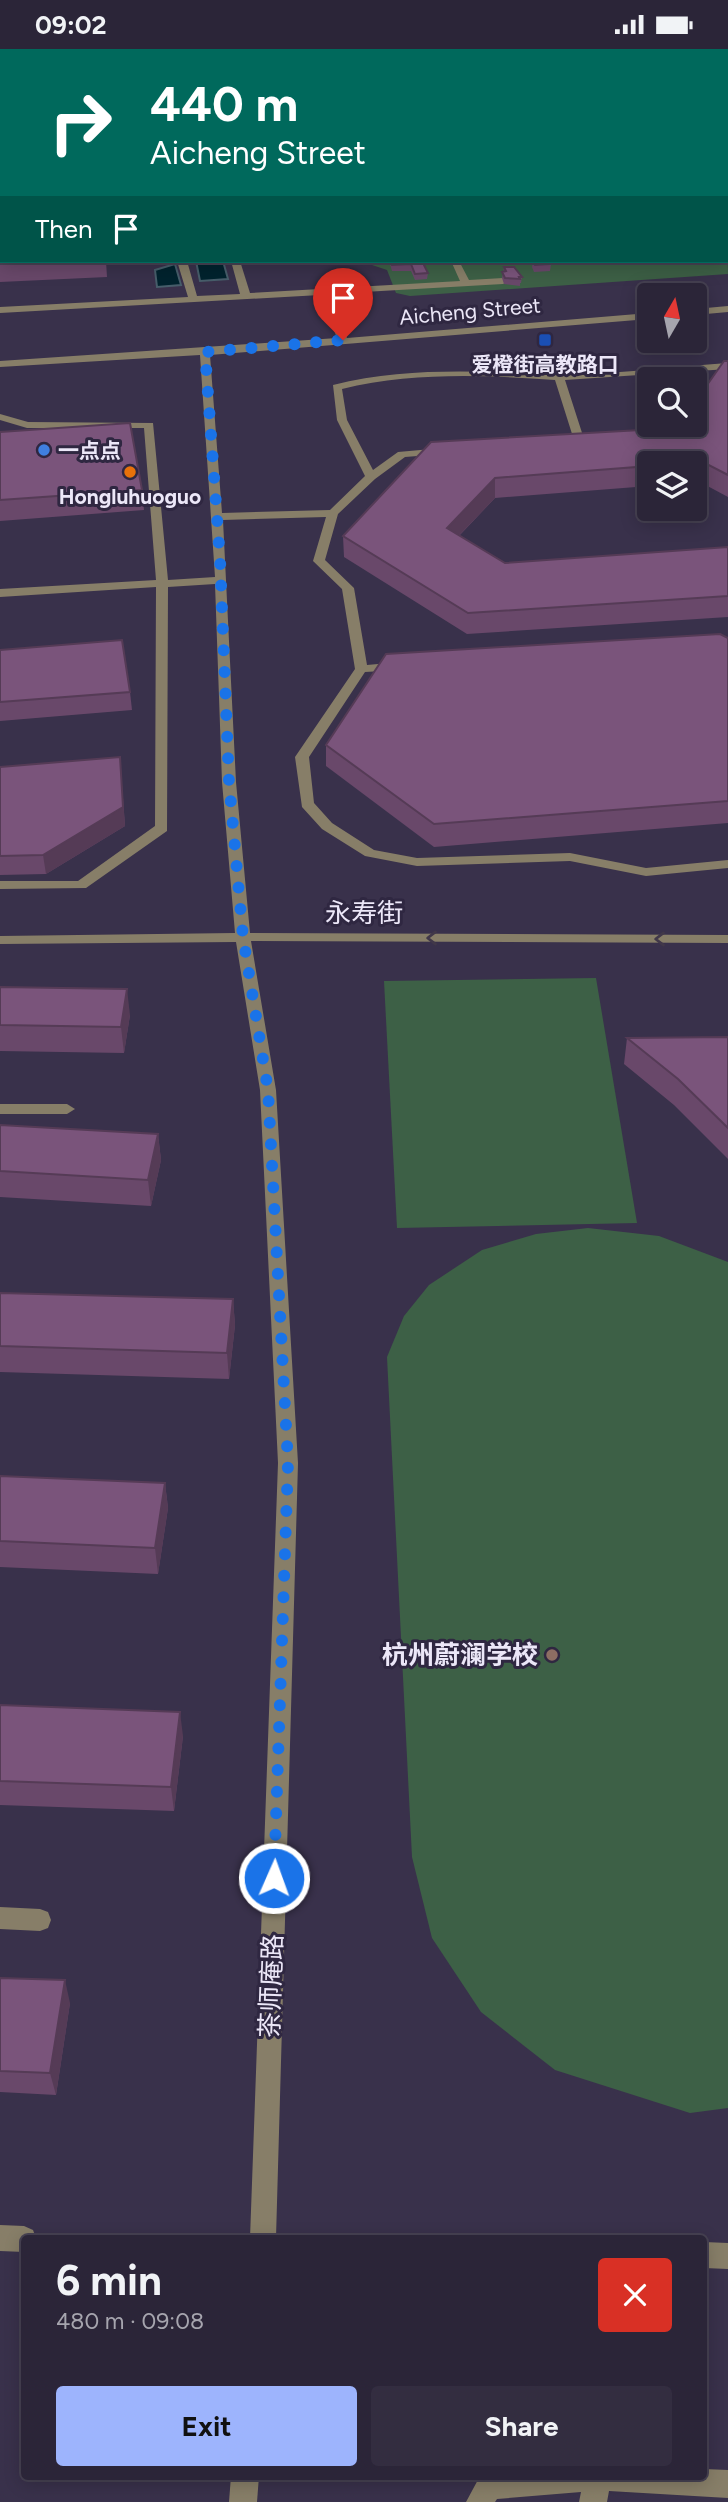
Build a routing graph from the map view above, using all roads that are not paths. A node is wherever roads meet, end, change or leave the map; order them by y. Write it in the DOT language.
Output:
graph roads {
  1 [pos="184,263"];
  2 [pos="236,263"];
  3 [pos="456,263"];
  4 [pos="503,281"];
  5 [pos="466,283"];
  6 [pos="323,292"];
  7 [pos="245,294"];
  8 [pos="193,299"];
  9 [pos="728,309"];
  10 [pos="0,310"];
  11 [pos="707,311"];
  12 [pos="637,317"];
  13 [pos="343,340"];
  14 [pos="205,352"];
  15 [pos="0,364"];
  16 [pos="728,366"];
  17 [pos="559,377"];
  18 [pos="0,417"];
  19 [pos="555,444"];
  20 [pos="458,450"];
  21 [pos="371,477"];
  22 [pos="332,513"];
  23 [pos="217,517"];
  24 [pos="221,580"];
  25 [pos="162,582"];
  26 [pos="0,593"];
  27 [pos="415,665"];
  28 [pos="361,669"];
  29 [pos="728,864"];
  30 [pos="0,885"];
  31 [pos="243,937"];
  32 [pos="728,939"];
  33 [pos="0,940"];
  34 [pos="0,1109"];
  35 [pos="67,1109"];
  36 [pos="0,1919"];
  37 [pos="40,1920"];
  38 [pos="262,2235"];
  39 [pos="0,2238"];
  40 [pos="21,2239"];
  41 [pos="707,2255"];
  42 [pos="728,2256"];
  43 [pos="245,2480"];
  44 [pos="562,2480"];
  45 [pos="597,2480"];
  46 [pos="654,2480"];
  47 [pos="728,2484"];
  48 [pos="243,2502"];
  49 [pos="480,2502"];
  50 [pos="593,2502"];
  1 -- 8 [label="street"];
  2 -- 7 [label="street"];
  3 -- 5 [label="street"];
  4 -- 5 [label="street"];
  5 -- 6 [label="street"];
  6 -- 7 [label="street"];
  6 -- 13 [label="street"];
  7 -- 8 [label="street"];
  8 -- 10 [label="street"];
  9 -- 11 [label="street"];
  12 -- 13 [label="street, Aicheng Street"];
  13 -- 14 [label="street, Aicheng Street"];
  14 -- 15 [label="street, Aicheng Street"];
  14 -- 23 [label="street, 茶师庵路"];
  16 -- 17 [label="street"];
  17 -- 19 [label="street"];
  17 -- 21 [label="street"];
  18 -- 25 [label="street"];
  20 -- 21 [label="street"];
  21 -- 22 [label="street"];
  22 -- 23 [label="street"];
  22 -- 28 [label="street"];
  23 -- 24 [label="street, 茶师庵路"];
  24 -- 25 [label="street"];
  24 -- 31 [label="street, 茶师庵路"];
  25 -- 26 [label="street"];
  25 -- 30 [label="street"];
  27 -- 28 [label="street"];
  28 -- 29 [label="street"];
  32 -- 31 [label="street, 永寿街, one-way"];
  31 -- 33 [label="street, 永寿街"];
  31 -- 38 [label="street, 茶师庵路"];
  34 -- 35 [label="street"];
  36 -- 37 [label="street"];
  39 -- 40 [label="street"];
  41 -- 42 [label="street"];
  43 -- 48 [label="street"];
  44 -- 49 [label="street"];
  45 -- 50 [label="street"];
  46 -- 47 [label="street"];
}
